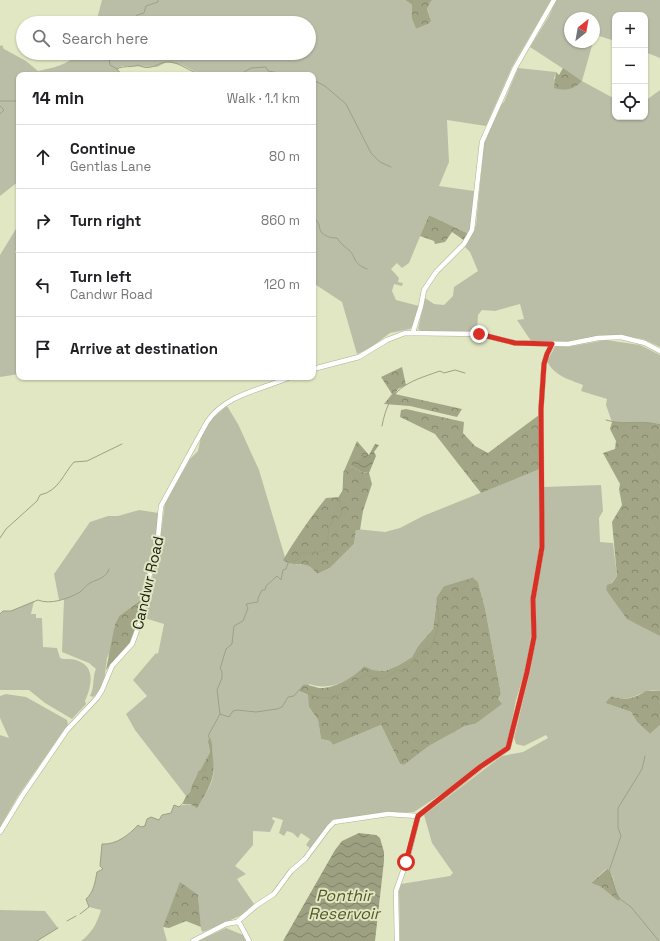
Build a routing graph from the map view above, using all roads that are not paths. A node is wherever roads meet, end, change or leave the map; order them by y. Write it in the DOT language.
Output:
graph roads {
  1 [pos="554,0"];
  2 [pos="413,332"];
  3 [pos="552,344"];
  4 [pos="660,351"];
  5 [pos="316,368"];
  6 [pos="282,380"];
  7 [pos="418,816"];
  8 [pos="0,832"];
  9 [pos="237,922"];
  10 [pos="193,941"];
  11 [pos="249,941"];
  12 [pos="397,941"];
  1 -- 2 [label="street"];
  2 -- 3 [label="street"];
  2 -- 5 [label="street"];
  3 -- 4 [label="street"];
  3 -- 7 [label="street"];
  6 -- 8 [label="street, Candwr Road"];
  7 -- 9 [label="street"];
  7 -- 12 [label="street"];
  9 -- 10 [label="street"];
  9 -- 11 [label="street"];
}
